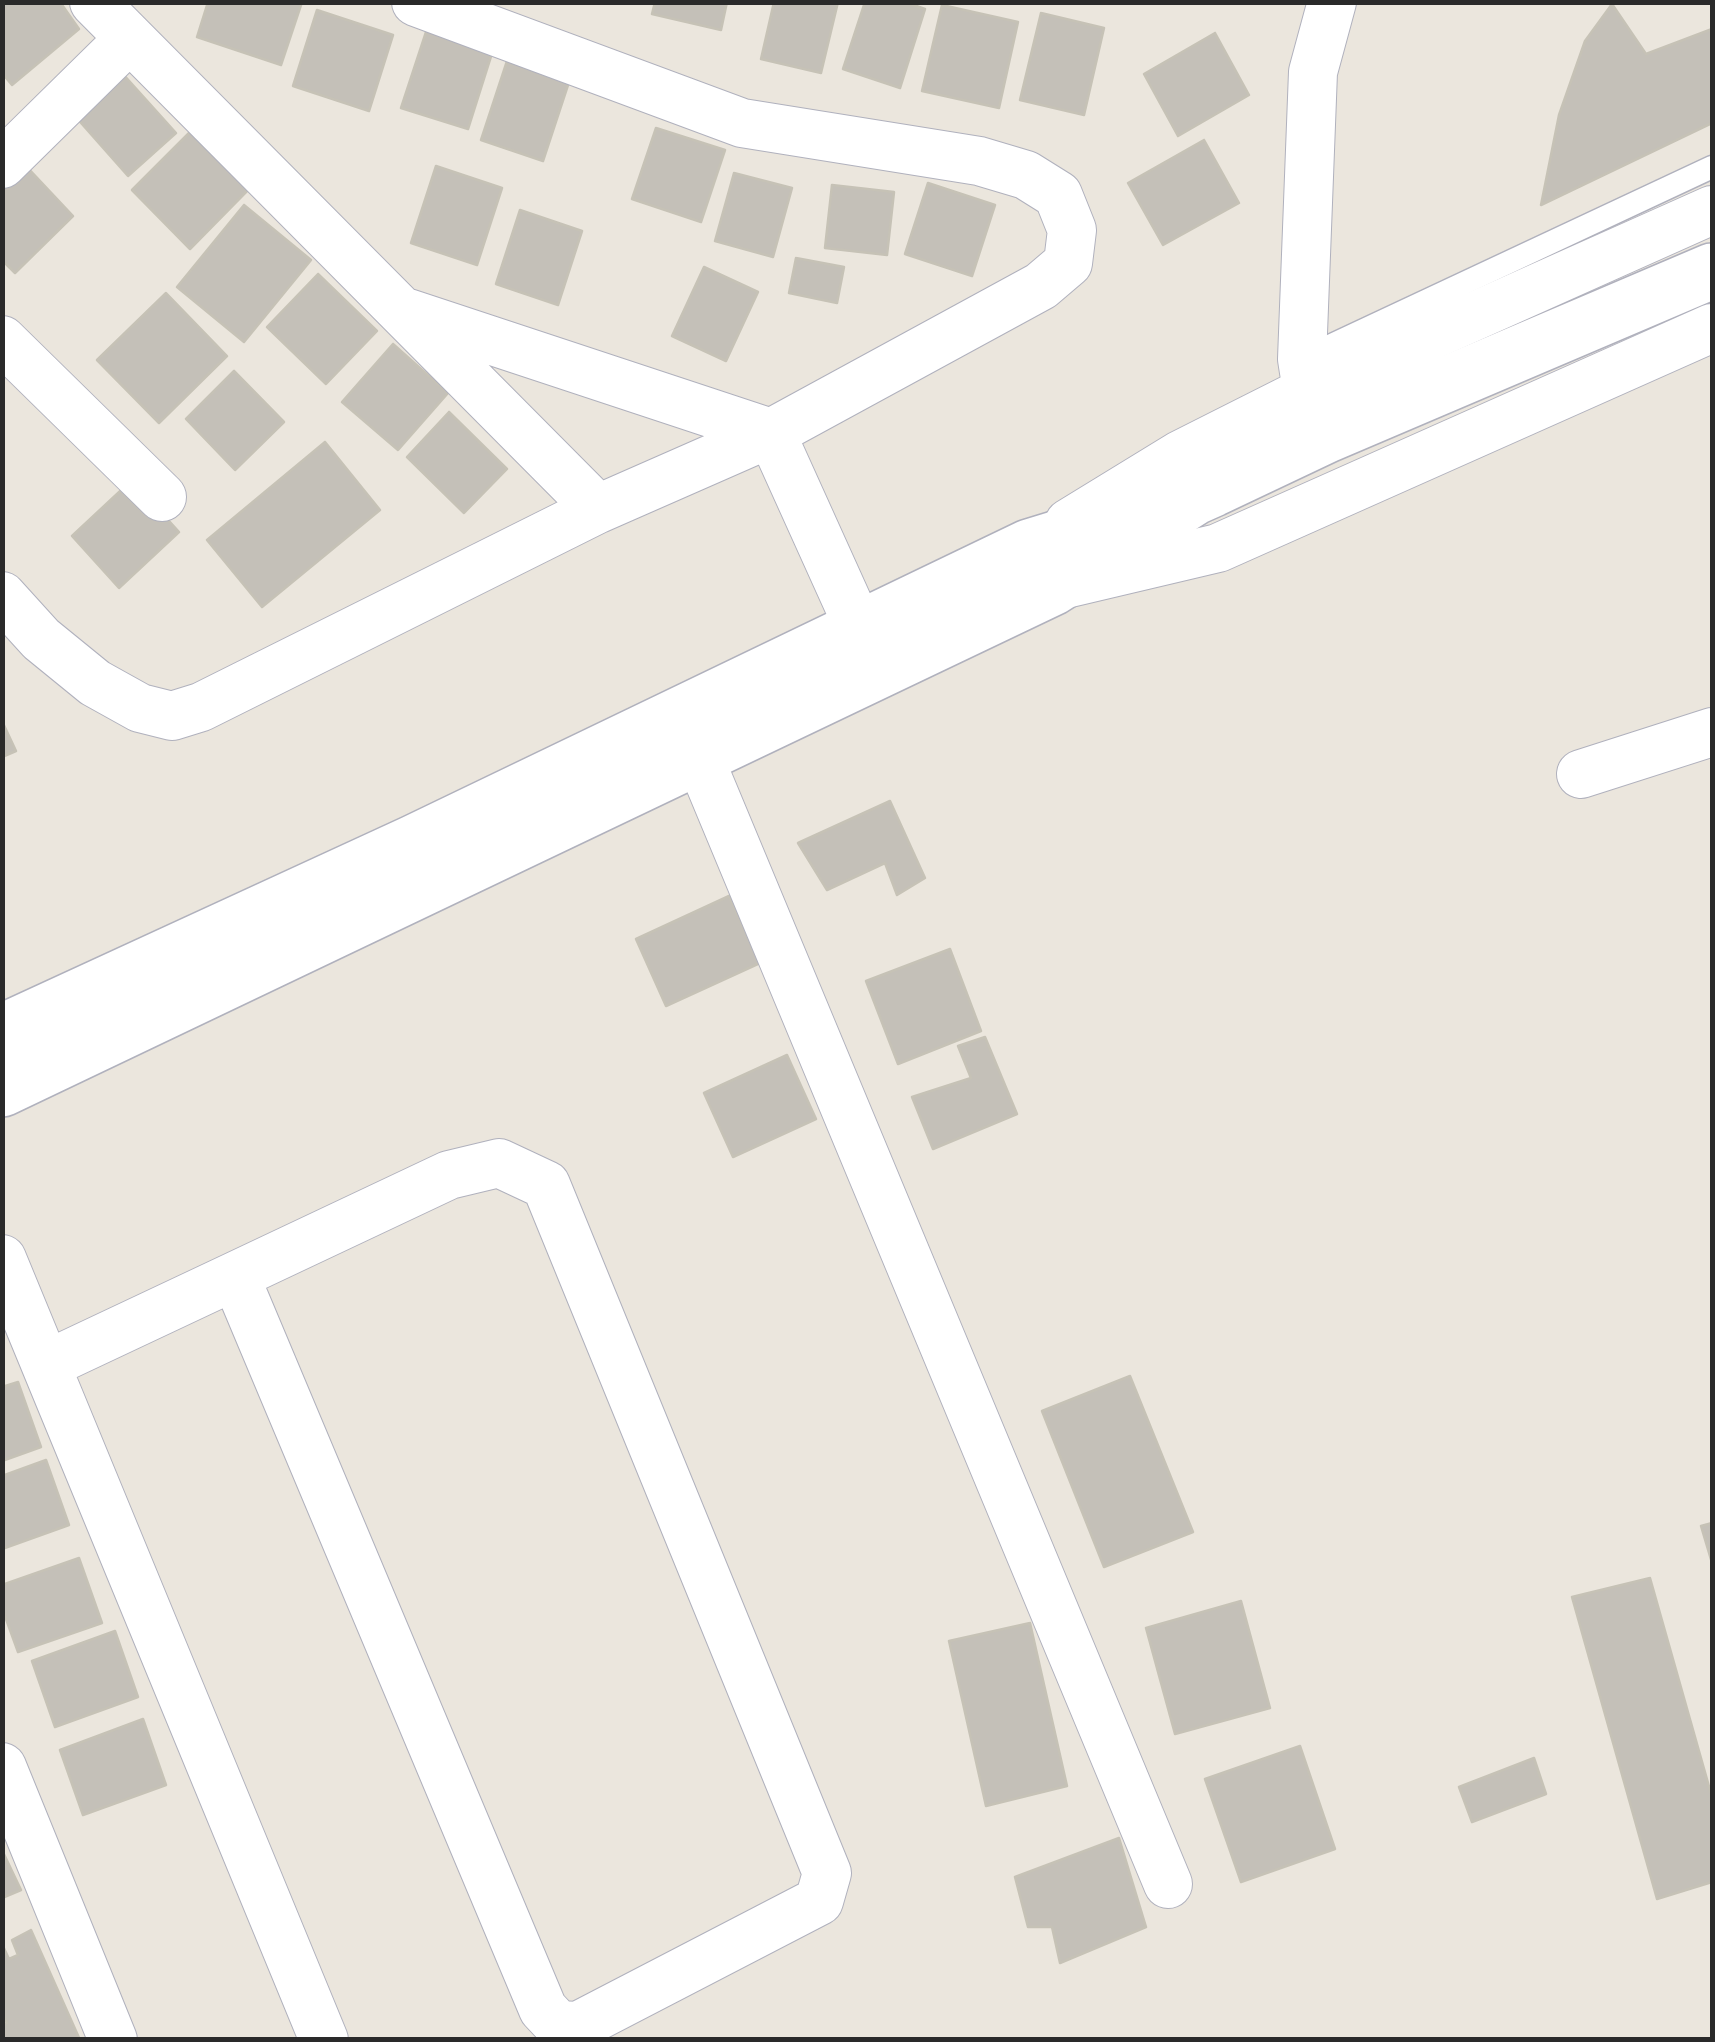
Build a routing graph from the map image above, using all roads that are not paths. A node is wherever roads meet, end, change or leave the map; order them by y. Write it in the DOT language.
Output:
graph roads {
  1 [pos="94,2"];
  2 [pos="416,2"];
  3 [pos="1332,2"];
  4 [pos="129,39"];
  5 [pos="2,164"];
  6 [pos="1712,166"];
  7 [pos="1712,210"];
  8 [pos="1712,271"];
  9 [pos="400,311"];
  10 [pos="1712,328"];
  11 [pos="2,340"];
  12 [pos="1305,375"];
  13 [pos="771,433"];
  14 [pos="162,497"];
  15 [pos="598,510"];
  16 [pos="1041,567"];
  17 [pos="2,596"];
  18 [pos="860,630"];
  19 [pos="1712,732"];
  20 [pos="698,755"];
  21 [pos="1581,774"];
  22 [pos="2,1032"];
  23 [pos="2,1089"];
  24 [pos="2,1259"];
  25 [pos="235,1276"];
  26 [pos="46,1365"];
  27 [pos="2,1767"];
  28 [pos="1168,1884"];
  29 [pos="113,2040"];
  30 [pos="324,2040"];
  1 -- 4 [label="street"];
  2 -- 13 [label="street"];
  3 -- 12 [label="street"];
  4 -- 5 [label="street"];
  4 -- 9 [label="street"];
  6 -- 12 [label="lane"];
  7 -- 12 [label="street"];
  8 -- 16 [label="street"];
  9 -- 13 [label="street"];
  9 -- 15 [label="street"];
  10 -- 16 [label="street"];
  11 -- 14 [label="street"];
  12 -- 16 [label="street"];
  13 -- 15 [label="street"];
  13 -- 18 [label="street"];
  15 -- 17 [label="street"];
  16 -- 18 [label="street"];
  16 -- 20 [label="street"];
  18 -- 22 [label="street"];
  19 -- 21 [label="street"];
  20 -- 23 [label="street"];
  20 -- 28 [label="street"];
  24 -- 26 [label="street"];
  25 -- 25 [label="street"];
  25 -- 26 [label="street"];
  26 -- 30 [label="street"];
  27 -- 29 [label="street"];
}
